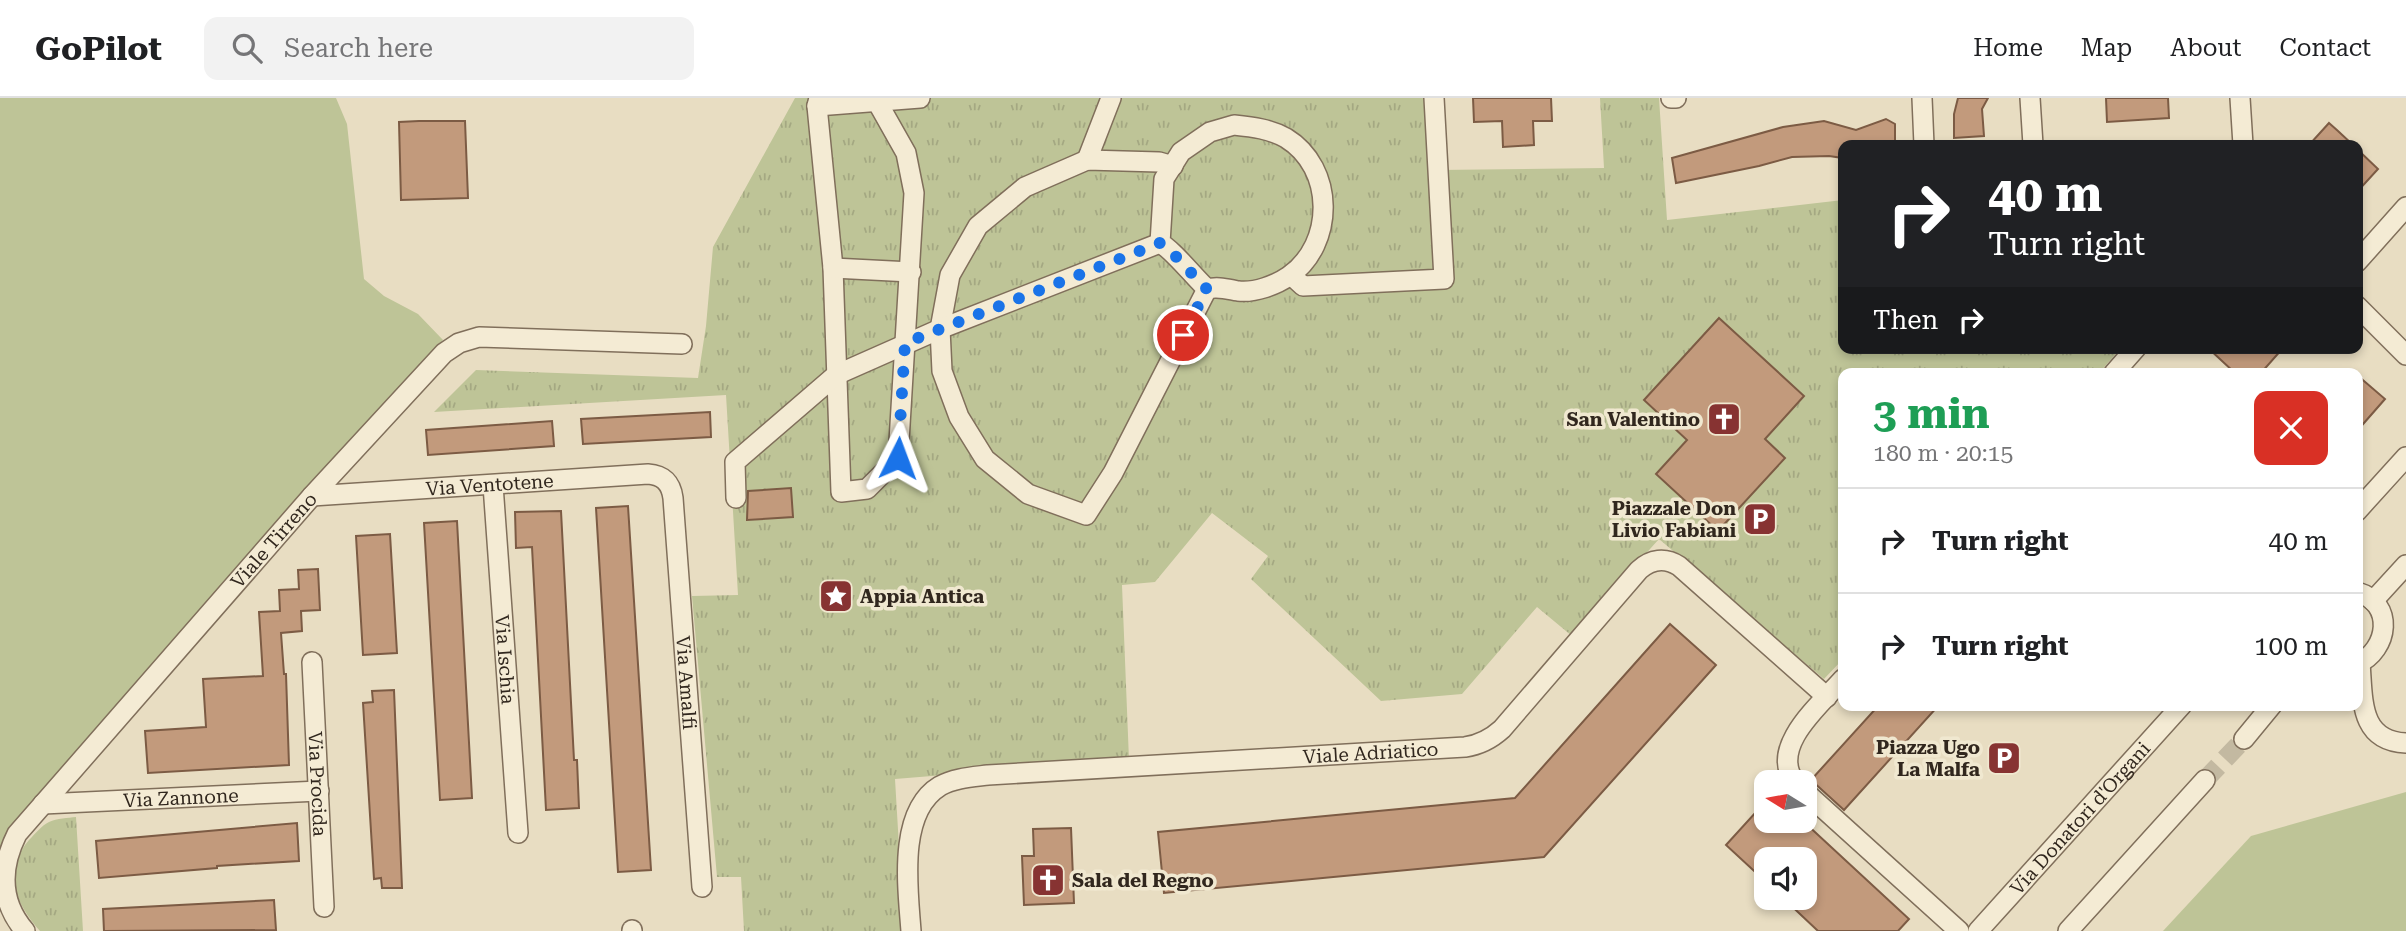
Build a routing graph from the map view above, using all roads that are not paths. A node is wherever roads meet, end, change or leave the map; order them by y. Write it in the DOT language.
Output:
graph roads {
  1 [pos="919,98"];
  2 [pos="1111,98"];
  3 [pos="1434,98"];
  4 [pos="1671,98"];
  5 [pos="1676,98"];
  6 [pos="1922,98"];
  7 [pos="2030,98"];
  8 [pos="2240,98"];
  9 [pos="876,100"];
  10 [pos="818,102"];
  11 [pos="1924,140"];
  12 [pos="2033,140"];
  13 [pos="2244,140"];
  14 [pos="1087,160"];
  15 [pos="1173,166"];
  16 [pos="2406,207"];
  17 [pos="1160,243"];
  18 [pos="2363,255"];
  19 [pos="833,268"];
  20 [pos="911,272"];
  21 [pos="1291,275"];
  22 [pos="1207,289"];
  23 [pos="2363,312"];
  24 [pos="940,329"];
  25 [pos="905,343"];
  26 [pos="682,344"];
  27 [pos="2131,354"];
  28 [pos="2406,355"];
  29 [pos="2118,368"];
  30 [pos="836,375"];
  31 [pos="2406,457"];
  32 [pos="666,480"];
  33 [pos="493,485"];
  34 [pos="313,496"];
  35 [pos="736,498"];
  36 [pos="2363,504"];
  37 [pos="2406,565"];
  38 [pos="2365,597"];
  39 [pos="2363,661"];
  40 [pos="312,662"];
  41 [pos="1838,685"];
  42 [pos="2363,690"];
  43 [pos="1827,697"];
  44 [pos="2177,711"];
  45 [pos="2267,711"];
  46 [pos="2244,739"];
  47 [pos="2406,743"];
  48 [pos="1789,770"];
  49 [pos="2205,780"];
  50 [pos="318,790"];
  51 [pos="1817,803"];
  52 [pos="43,804"];
  53 [pos="518,833"];
  54 [pos="702,887"];
  55 [pos="324,907"];
  56 [pos="25,931"];
  57 [pos="911,931"];
  58 [pos="1959,931"];
  59 [pos="1978,931"];
  60 [pos="2068,931"];
  1 -- 9 [label="street"];
  2 -- 14 [label="street"];
  3 -- 21 [label="street"];
  4 -- 5 [label="street"];
  6 -- 11 [label="street"];
  7 -- 12 [label="street"];
  8 -- 13 [label="street"];
  9 -- 10 [label="street"];
  9 -- 20 [label="street"];
  10 -- 19 [label="street"];
  14 -- 15 [label="street"];
  14 -- 24 [label="street"];
  15 -- 17 [label="street"];
  15 -- 21 [label="street"];
  16 -- 18 [label="street"];
  17 -- 22 [label="street"];
  17 -- 24 [label="street"];
  19 -- 20 [label="street"];
  19 -- 30 [label="street"];
  20 -- 25 [label="street"];
  21 -- 22 [label="street"];
  22 -- 24 [label="street"];
  23 -- 28 [label="street"];
  24 -- 25 [label="street"];
  25 -- 30 [label="street"];
  25 -- 30 [label="street"];
  26 -- 34 [label="street, Viale Tirreno"];
  27 -- 29 [label="street"];
  30 -- 35 [label="street"];
  31 -- 36 [label="street"];
  32 -- 33 [label="street, Via Ventotene"];
  32 -- 54 [label="street, Via Amalfi"];
  33 -- 34 [label="street, Via Ventotene"];
  33 -- 53 [label="street, Via Ischia"];
  34 -- 52 [label="street, Viale Tirreno"];
  37 -- 38 [label="street"];
  38 -- 39 [label="street"];
  40 -- 50 [label="street, Via Procida"];
  41 -- 43 [label="street"];
  42 -- 47 [label="street"];
  43 -- 48 [label="street"];
  43 -- 57 [label="street, Viale Adriatico"];
  44 -- 59 [label="street, Via Donatori d'Organi"];
  45 -- 46 [label="street"];
  49 -- 60 [label="street"];
  50 -- 52 [label="street, Via Zannone"];
  50 -- 55 [label="street, Via Procida"];
  51 -- 58 [label="street"];
  52 -- 56 [label="street, Viale Tirreno"];
}
